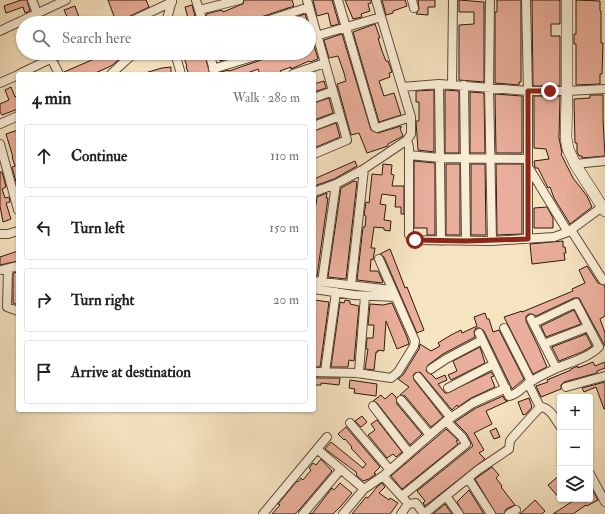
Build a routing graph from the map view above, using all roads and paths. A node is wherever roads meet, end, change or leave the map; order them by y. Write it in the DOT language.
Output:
graph roads {
  1 [pos="32,0"];
  2 [pos="66,0"];
  3 [pos="196,0"];
  4 [pos="239,0"];
  5 [pos="338,0"];
  6 [pos="376,0"];
  7 [pos="453,0"];
  8 [pos="490,0"];
  9 [pos="526,0"];
  10 [pos="567,0"];
  11 [pos="172,1"];
  12 [pos="308,4"];
  13 [pos="199,10"];
  14 [pos="37,13"];
  15 [pos="32,16"];
  16 [pos="147,16"];
  17 [pos="168,16"];
  18 [pos="201,16"];
  19 [pos="278,16"];
  20 [pos="310,16"];
  21 [pos="381,17"];
  22 [pos="16,25"];
  23 [pos="346,28"];
  24 [pos="0,31"];
  25 [pos="316,36"];
  26 [pos="316,44"];
  27 [pos="47,60"];
  28 [pos="52,60"];
  29 [pos="126,60"];
  30 [pos="177,60"];
  31 [pos="211,60"];
  32 [pos="246,60"];
  33 [pos="325,63"];
  34 [pos="22,72"];
  35 [pos="58,72"];
  36 [pos="113,72"];
  37 [pos="180,72"];
  38 [pos="214,72"];
  39 [pos="299,72"];
  40 [pos="16,75"];
  41 [pos="0,83"];
  42 [pos="439,84"];
  43 [pos="452,85"];
  44 [pos="464,85"];
  45 [pos="402,87"];
  46 [pos="489,87"];
  47 [pos="605,89"];
  48 [pos="332,91"];
  49 [pos="528,91"];
  50 [pos="567,91"];
  51 [pos="316,97"];
  52 [pos="340,116"];
  53 [pos="16,117"];
  54 [pos="411,117"];
  55 [pos="0,124"];
  56 [pos="316,125"];
  57 [pos="407,140"];
  58 [pos="0,144"];
  59 [pos="316,153"];
  60 [pos="409,155"];
  61 [pos="466,157"];
  62 [pos="440,158"];
  63 [pos="491,158"];
  64 [pos="605,161"];
  65 [pos="528,163"];
  66 [pos="575,164"];
  67 [pos="364,169"];
  68 [pos="336,184"];
  69 [pos="316,191"];
  70 [pos="16,203"];
  71 [pos="604,208"];
  72 [pos="570,231"];
  73 [pos="16,232"];
  74 [pos="0,234"];
  75 [pos="528,239"];
  76 [pos="441,241"];
  77 [pos="466,241"];
  78 [pos="492,241"];
  79 [pos="379,259"];
  80 [pos="16,266"];
  81 [pos="318,281"];
  82 [pos="604,281"];
  83 [pos="351,285"];
  84 [pos="316,289"];
  85 [pos="336,292"];
  86 [pos="393,294"];
  87 [pos="365,296"];
  88 [pos="16,310"];
  89 [pos="588,327"];
  90 [pos="504,328"];
  91 [pos="544,344"];
  92 [pos="494,364"];
  93 [pos="556,368"];
  94 [pos="431,369"];
  95 [pos="316,372"];
  96 [pos="325,372"];
  97 [pos="357,373"];
  98 [pos="605,376"];
  99 [pos="418,377"];
  100 [pos="530,382"];
  101 [pos="566,387"];
  102 [pos="448,388"];
  103 [pos="506,388"];
  104 [pos="401,400"];
  105 [pos="373,406"];
  106 [pos="540,407"];
  107 [pos="448,420"];
  108 [pos="557,422"];
  109 [pos="350,423"];
  110 [pos="430,435"];
  111 [pos="327,437"];
  112 [pos="317,449"];
  113 [pos="409,453"];
  114 [pos="341,470"];
  115 [pos="390,470"];
  116 [pos="383,476"];
  117 [pos="468,478"];
  118 [pos="593,480"];
  119 [pos="364,489"];
  120 [pos="402,496"];
  121 [pos="446,496"];
  122 [pos="605,502"];
  123 [pos="408,504"];
  124 [pos="263,514"];
  125 [pos="303,514"];
  126 [pos="343,514"];
  127 [pos="401,514"];
  128 [pos="458,514"];
  129 [pos="491,514"];
  1 -- 14 [label="street"];
  2 -- 14 [label="street"];
  3 -- 13 [label="street"];
  4 -- 13 [label="street"];
  5 -- 23 [label="street"];
  6 -- 21 [label="street"];
  7 -- 43 [label="street"];
  8 -- 46 [label="street"];
  9 -- 49 [label="street"];
  10 -- 50 [label="street"];
  11 -- 16 [label="street"];
  11 -- 17 [label="street"];
  12 -- 19 [label="street"];
  12 -- 20 [label="street"];
  13 -- 18 [label="street"];
  14 -- 15 [label="street"];
  21 -- 23 [label="street"];
  21 -- 45 [label="street"];
  22 -- 24 [label="street"];
  23 -- 25 [label="street"];
  23 -- 54 [label="street"];
  26 -- 33 [label="street"];
  27 -- 34 [label="street"];
  28 -- 35 [label="street"];
  29 -- 36 [label="street"];
  30 -- 37 [label="street"];
  31 -- 38 [label="street"];
  32 -- 38 [label="street"];
  33 -- 39 [label="street"];
  33 -- 48 [label="street"];
  40 -- 41 [label="street"];
  42 -- 43 [label="street"];
  42 -- 45 [label="street"];
  42 -- 62 [label="street"];
  43 -- 44 [label="street"];
  44 -- 46 [label="street"];
  44 -- 61 [label="street"];
  45 -- 54 [label="street"];
  46 -- 49 [label="street"];
  46 -- 63 [label="street"];
  47 -- 50 [label="street"];
  48 -- 51 [label="street"];
  48 -- 52 [label="street"];
  49 -- 50 [label="street"];
  49 -- 65 [label="street"];
  50 -- 66 [label="street"];
  52 -- 56 [label="street"];
  52 -- 59 [label="street"];
  53 -- 55 [label="street"];
  54 -- 57 [label="street"];
  57 -- 60 [label="street"];
  57 -- 67 [label="street"];
  58 -- 70 [label="street"];
  60 -- 62 [label="street"];
  60 -- 76 [label="street"];
  61 -- 62 [label="street"];
  61 -- 63 [label="street"];
  61 -- 77 [label="street"];
  62 -- 76 [label="street"];
  63 -- 65 [label="street"];
  63 -- 78 [label="street"];
  64 -- 66 [label="street"];
  65 -- 72 [label="street"];
  65 -- 75 [label="street"];
  66 -- 71 [label="street"];
  67 -- 68 [label="street"];
  67 -- 83 [label="street"];
  68 -- 69 [label="street"];
  68 -- 81 [label="street"];
  71 -- 72 [label="street"];
  72 -- 75 [label="street"];
  72 -- 82 [label="street"];
  73 -- 74 [label="street"];
  75 -- 78 [label="street"];
  76 -- 77 [label="street"];
  77 -- 78 [label="street"];
  79 -- 86 [label="street"];
  80 -- 88 [label="street"];
  81 -- 83 [label="street"];
  83 -- 86 [label="street"];
  84 -- 85 [label="street"];
  85 -- 87 [label="street"];
  85 -- 96 [label="street"];
  86 -- 87 [label="street"];
  86 -- 97 [label="street"];
  87 -- 97 [label="street"];
  89 -- 91 [label="street"];
  89 -- 91 [label="street"];
  89 -- 93 [label="street"];
  90 -- 100 [label="street"];
  91 -- 93 [label="street"];
  92 -- 94 [label="street"];
  92 -- 102 [label="street"];
  92 -- 103 [label="street"];
  93 -- 100 [label="street"];
  95 -- 96 [label="street"];
  96 -- 97 [label="street"];
  98 -- 101 [label="street"];
  99 -- 107 [label="street"];
  100 -- 103 [label="street"];
  100 -- 106 [label="street"];
  103 -- 107 [label="street"];
  104 -- 110 [label="street"];
  105 -- 113 [label="street"];
  106 -- 108 [label="street"];
  106 -- 117 [label="street"];
  107 -- 110 [label="street"];
  107 -- 120 [label="street"];
  109 -- 115 [label="street"];
  110 -- 113 [label="street"];
  111 -- 112 [label="street"];
  112 -- 114 [label="street"];
  112 -- 124 [label="street"];
  113 -- 115 [label="street"];
  114 -- 119 [label="street"];
  114 -- 125 [label="street"];
  115 -- 116 [label="street"];
  116 -- 119 [label="street"];
  116 -- 120 [label="street"];
  117 -- 121 [label="street"];
  117 -- 129 [label="street"];
  118 -- 122 [label="street"];
  119 -- 126 [label="street"];
  120 -- 123 [label="street"];
  121 -- 123 [label="street"];
  121 -- 128 [label="street"];
  123 -- 127 [label="street"];
}
